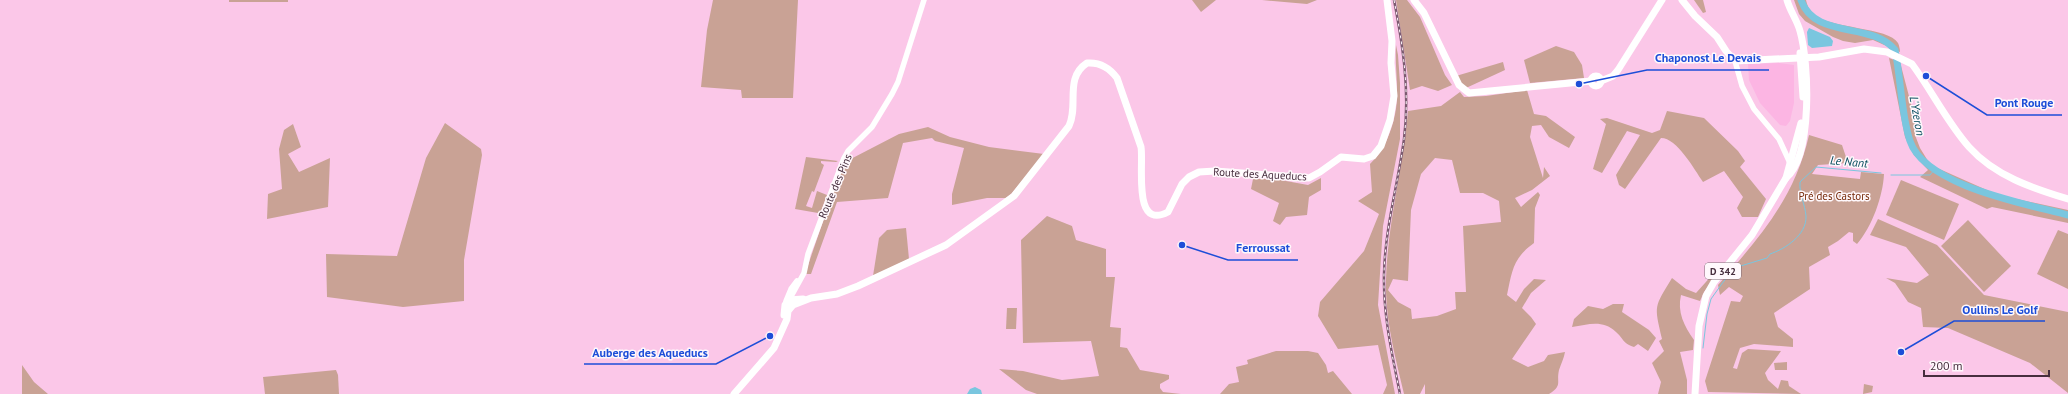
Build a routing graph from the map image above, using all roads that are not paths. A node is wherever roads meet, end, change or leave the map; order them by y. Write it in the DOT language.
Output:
graph roads {
  1 [pos="924,0"];
  2 [pos="1386,0"];
  3 [pos="1414,0"];
  4 [pos="1662,0"];
  5 [pos="1682,0"];
  6 [pos="1787,0"];
  7 [pos="1802,57"];
  8 [pos="1735,61"];
  9 [pos="1792,165"];
  10 [pos="2068,198"];
  11 [pos="791,300"];
  12 [pos="734,394"];
  13 [pos="1695,394"];
  1 -- 11 [label="street, Route des Pins"];
  2 -- 11 [label="main road, Route des Aqueducs"];
  3 -- 4 [label="main road"];
  5 -- 8 [label="main road"];
  6 -- 7 [label="main road, D 342"];
  7 -- 8 [label="main road"];
  7 -- 9 [label="main road, D 342"];
  7 -- 10 [label="main road"];
  8 -- 9 [label="street"];
  9 -- 13 [label="main road, D 342"];
  11 -- 12 [label="main road"];
}
